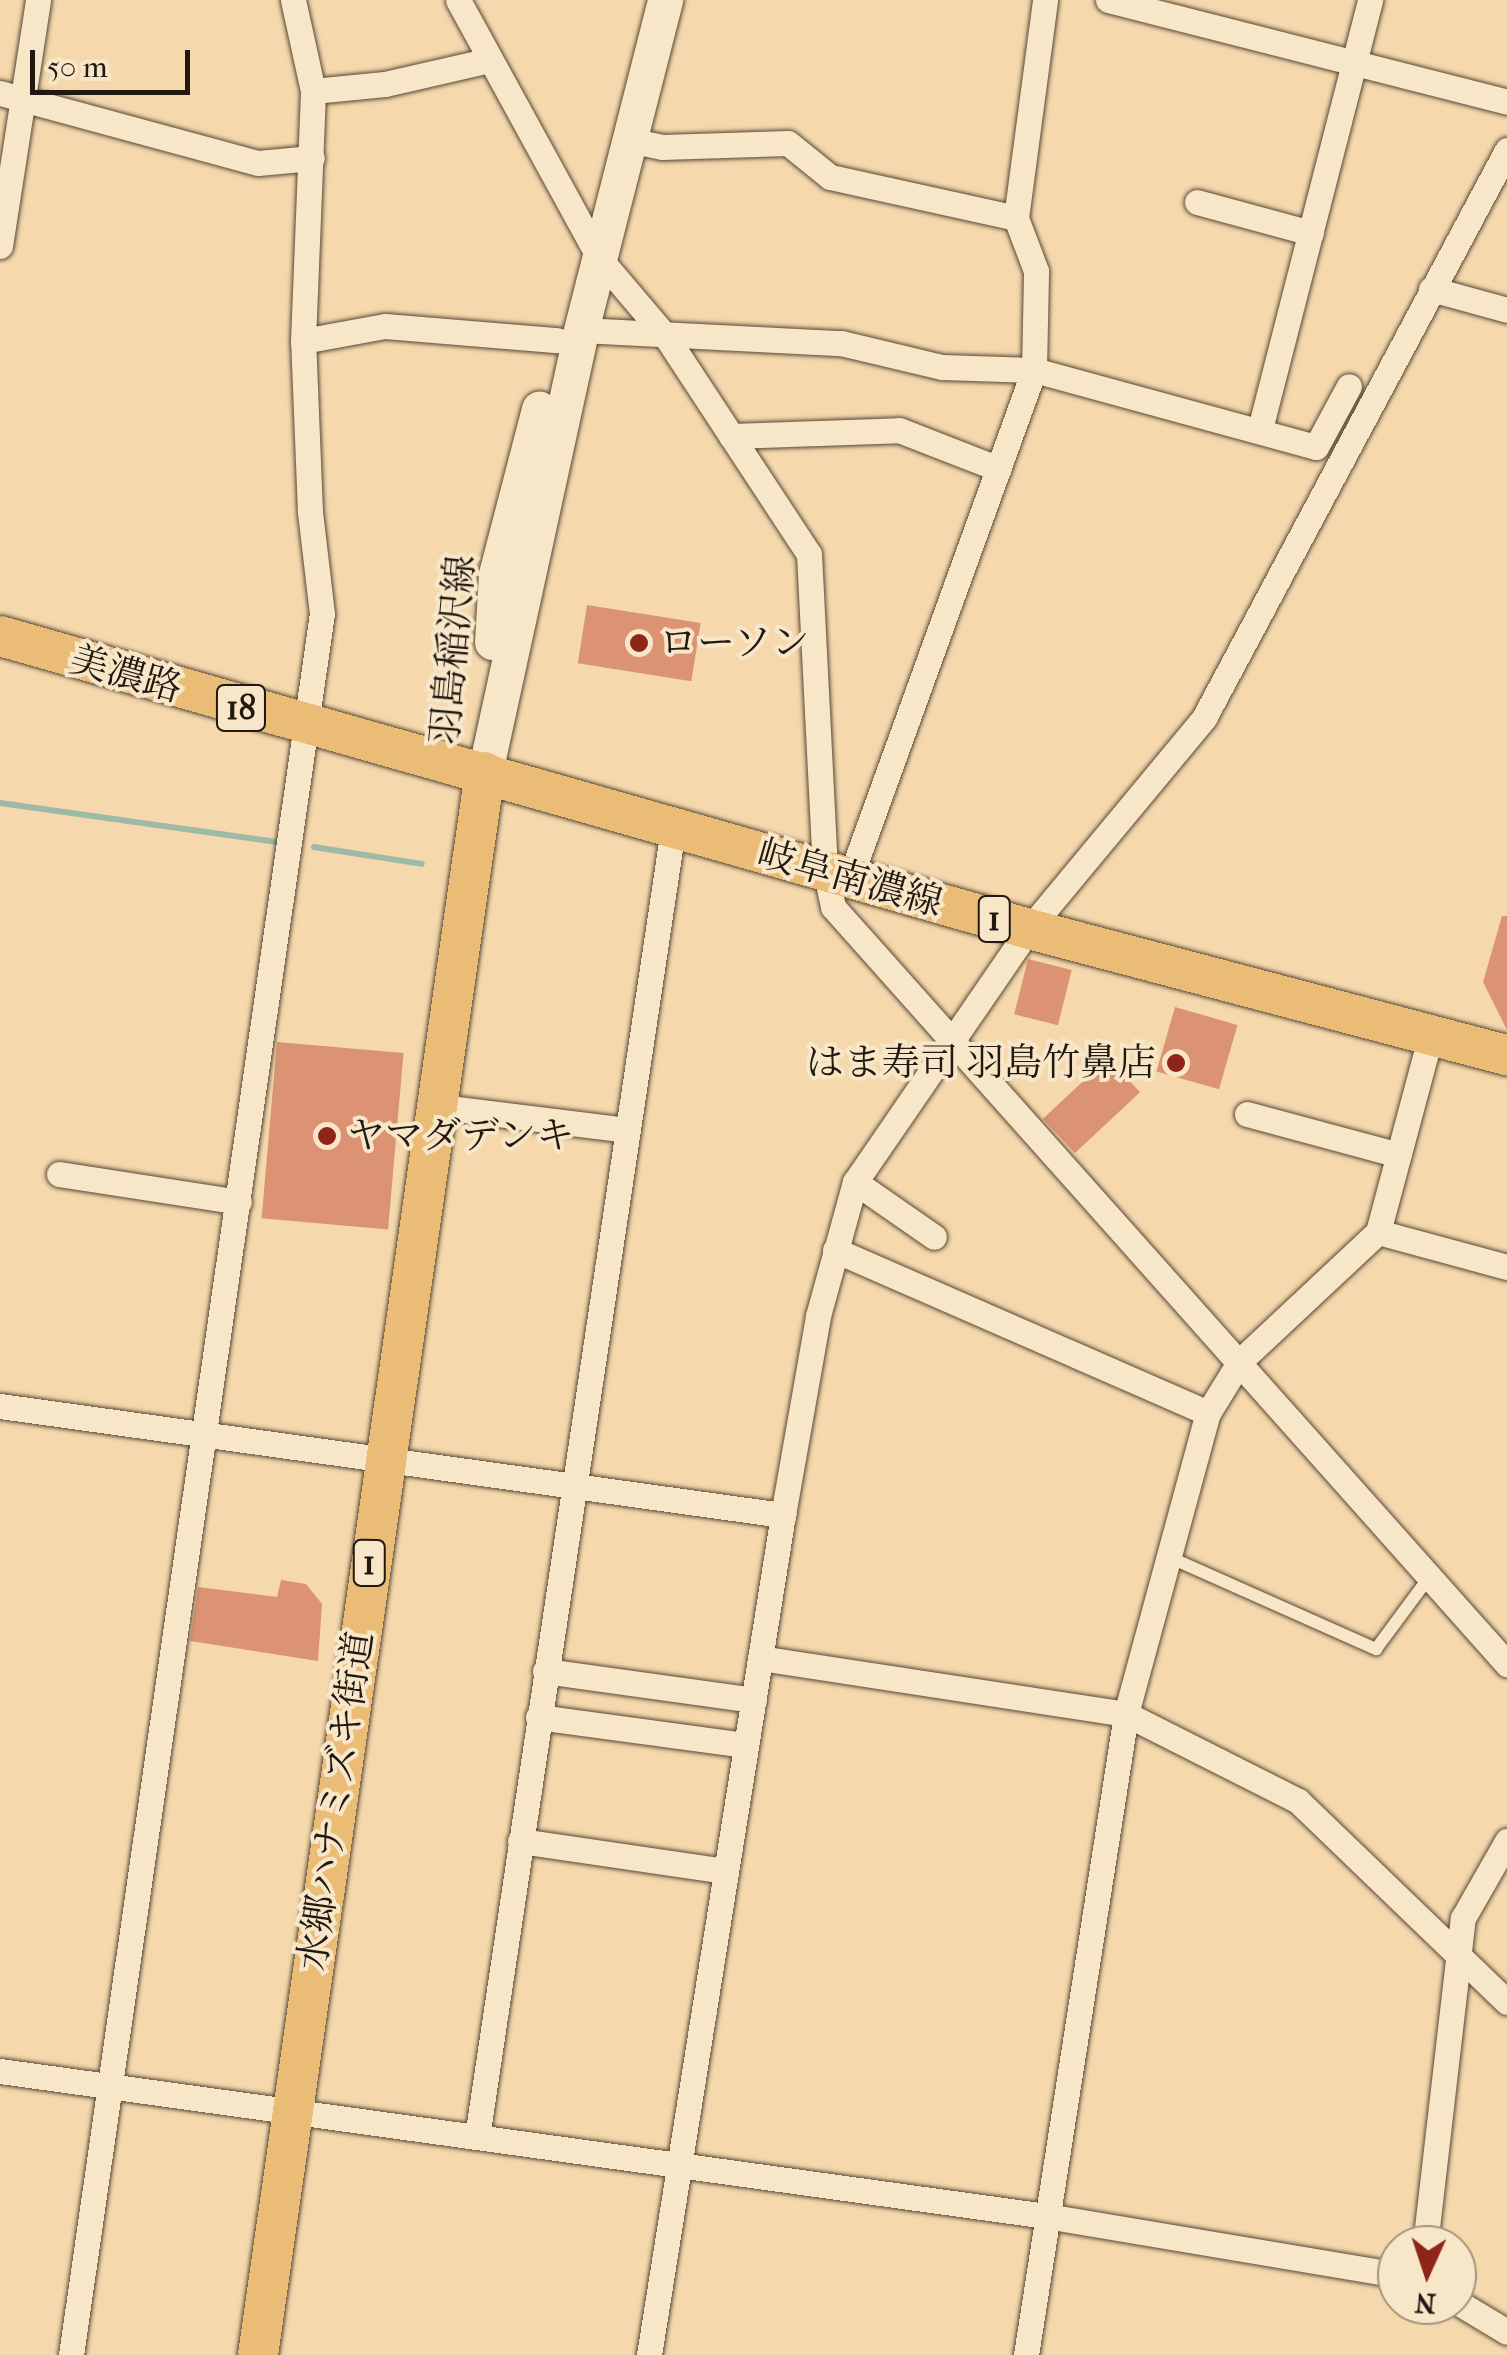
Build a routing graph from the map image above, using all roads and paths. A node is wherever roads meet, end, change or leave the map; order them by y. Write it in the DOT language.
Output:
graph roads {
  1 [pos="38,0"];
  2 [pos="293,0"];
  3 [pos="458,0"];
  4 [pos="647,0"];
  5 [pos="665,0"];
  6 [pos="1045,0"];
  7 [pos="1108,0"];
  8 [pos="1370,0"];
  9 [pos="490,60"];
  10 [pos="1354,65"];
  11 [pos="313,91"];
  12 [pos="10,96"];
  13 [pos="1507,102"];
  14 [pos="629,140"];
  15 [pos="1507,150"];
  16 [pos="312,158"];
  17 [pos="1197,202"];
  18 [pos="1016,218"];
  19 [pos="1310,233"];
  20 [pos="592,245"];
  21 [pos="0,246"];
  22 [pos="1431,289"];
  23 [pos="1507,310"];
  24 [pos="569,335"];
  25 [pos="668,338"];
  26 [pos="303,342"];
  27 [pos="1034,370"];
  28 [pos="1348,386"];
  29 [pos="1260,429"];
  30 [pos="731,436"];
  31 [pos="999,469"];
  32 [pos="0,636"];
  33 [pos="306,727"];
  34 [pos="485,772"];
  35 [pos="672,829"];
  36 [pos="837,874"];
  37 [pos="1030,929"];
  38 [pos="1431,1034"];
  39 [pos="956,1039"];
  40 [pos="1507,1055"];
  41 [pos="441,1107"];
  42 [pos="1246,1114"];
  43 [pos="627,1130"];
  44 [pos="1399,1155"];
  45 [pos="60,1174"];
  46 [pos="855,1182"];
  47 [pos="239,1202"];
  48 [pos="1378,1232"];
  49 [pos="934,1237"];
  50 [pos="835,1250"];
  51 [pos="1507,1268"];
  52 [pos="1240,1360"];
  53 [pos="0,1406"];
  54 [pos="1208,1413"];
  55 [pos="207,1436"];
  56 [pos="384,1459"];
  57 [pos="572,1484"];
  58 [pos="783,1515"];
  59 [pos="1169,1557"];
  60 [pos="1430,1576"];
  61 [pos="760,1658"];
  62 [pos="1507,1664"];
  63 [pos="545,1671"];
  64 [pos="754,1700"];
  65 [pos="1126,1714"];
  66 [pos="538,1717"];
  67 [pos="746,1745"];
  68 [pos="520,1841"];
  69 [pos="1507,1841"];
  70 [pos="726,1872"];
  71 [pos="1457,1956"];
  72 [pos="1507,2002"];
  73 [pos="0,2071"];
  74 [pos="107,2086"];
  75 [pos="292,2112"];
  76 [pos="476,2137"];
  77 [pos="680,2165"];
  78 [pos="1046,2216"];
  79 [pos="1427,2225"];
  80 [pos="1377,2272"];
  81 [pos="1477,2314"];
  82 [pos="1507,2332"];
  83 [pos="70,2355"];
  84 [pos="258,2355"];
  85 [pos="649,2355"];
  86 [pos="1026,2355"];
  1 -- 12 [label="street"];
  2 -- 11 [label="street"];
  3 -- 9 [label="street"];
  4 -- 20 [label="main road, 羽島稲沢線"];
  5 -- 14 [label="main road, 羽島稲沢線"];
  6 -- 18 [label="street"];
  7 -- 10 [label="street"];
  8 -- 10 [label="street"];
  9 -- 11 [label="street"];
  9 -- 20 [label="street"];
  10 -- 13 [label="street"];
  10 -- 19 [label="street"];
  11 -- 16 [label="street"];
  12 -- 16 [label="street"];
  12 -- 21 [label="street"];
  14 -- 18 [label="street"];
  14 -- 20 [label="main road, 羽島稲沢線"];
  15 -- 22 [label="street"];
  16 -- 26 [label="street"];
  17 -- 19 [label="street"];
  18 -- 27 [label="street"];
  19 -- 29 [label="street"];
  20 -- 24 [label="main road, 羽島稲沢線"];
  20 -- 25 [label="street"];
  22 -- 23 [label="street"];
  22 -- 37 [label="street"];
  24 -- 25 [label="street"];
  24 -- 26 [label="street"];
  24 -- 34 [label="main road, 羽島稲沢線"];
  25 -- 27 [label="street"];
  25 -- 30 [label="street"];
  26 -- 33 [label="street"];
  27 -- 29 [label="street"];
  27 -- 31 [label="street"];
  28 -- 29 [label="street"];
  30 -- 31 [label="street"];
  30 -- 36 [label="street"];
  31 -- 36 [label="street"];
  32 -- 33 [label="main road, 美濃路 / 18"];
  33 -- 34 [label="main road, 美濃路 / 18"];
  33 -- 47 [label="street"];
  34 -- 35 [label="main road, 岐阜南濃線 / 1"];
  34 -- 41 [label="main road, 水郷ハナミズキ街道 / 1"];
  35 -- 36 [label="main road, 岐阜南濃線 / 1"];
  35 -- 43 [label="street"];
  36 -- 37 [label="main road, 岐阜南濃線 / 1"];
  36 -- 39 [label="street"];
  37 -- 38 [label="main road, 岐阜南濃線 / 1"];
  37 -- 39 [label="street"];
  38 -- 40 [label="main road, 岐阜南濃線 / 1"];
  38 -- 44 [label="street"];
  39 -- 46 [label="street"];
  39 -- 52 [label="street"];
  41 -- 43 [label="street"];
  41 -- 56 [label="main road, 水郷ハナミズキ街道 / 1"];
  42 -- 44 [label="street"];
  43 -- 57 [label="street"];
  44 -- 48 [label="street"];
  45 -- 47 [label="street"];
  46 -- 49 [label="street"];
  46 -- 50 [label="street"];
  47 -- 55 [label="street"];
  48 -- 51 [label="street"];
  48 -- 52 [label="street"];
  50 -- 54 [label="street"];
  50 -- 58 [label="street"];
  52 -- 54 [label="street"];
  52 -- 60 [label="street"];
  53 -- 55 [label="street"];
  54 -- 59 [label="street"];
  55 -- 56 [label="street"];
  55 -- 74 [label="street"];
  56 -- 57 [label="street"];
  56 -- 75 [label="main road, 水郷ハナミズキ街道 / 1"];
  57 -- 58 [label="street"];
  57 -- 63 [label="street"];
  58 -- 61 [label="street"];
  59 -- 60 [label="lane"];
  59 -- 65 [label="street"];
  60 -- 62 [label="street"];
  61 -- 64 [label="street"];
  61 -- 65 [label="street"];
  63 -- 64 [label="street"];
  63 -- 66 [label="street"];
  64 -- 67 [label="street"];
  65 -- 71 [label="street"];
  65 -- 78 [label="street"];
  66 -- 67 [label="street"];
  66 -- 68 [label="street"];
  67 -- 70 [label="street"];
  68 -- 70 [label="street"];
  68 -- 76 [label="street"];
  69 -- 71 [label="street"];
  70 -- 77 [label="street"];
  71 -- 72 [label="street"];
  71 -- 79 [label="street"];
  73 -- 74 [label="street"];
  74 -- 75 [label="street"];
  74 -- 83 [label="street"];
  75 -- 76 [label="street"];
  75 -- 84 [label="main road, 水郷ハナミズキ街道 / 1"];
  76 -- 77 [label="street"];
  77 -- 78 [label="street"];
  77 -- 85 [label="street"];
  78 -- 80 [label="street"];
  78 -- 86 [label="street"];
  81 -- 82 [label="street"];
}
